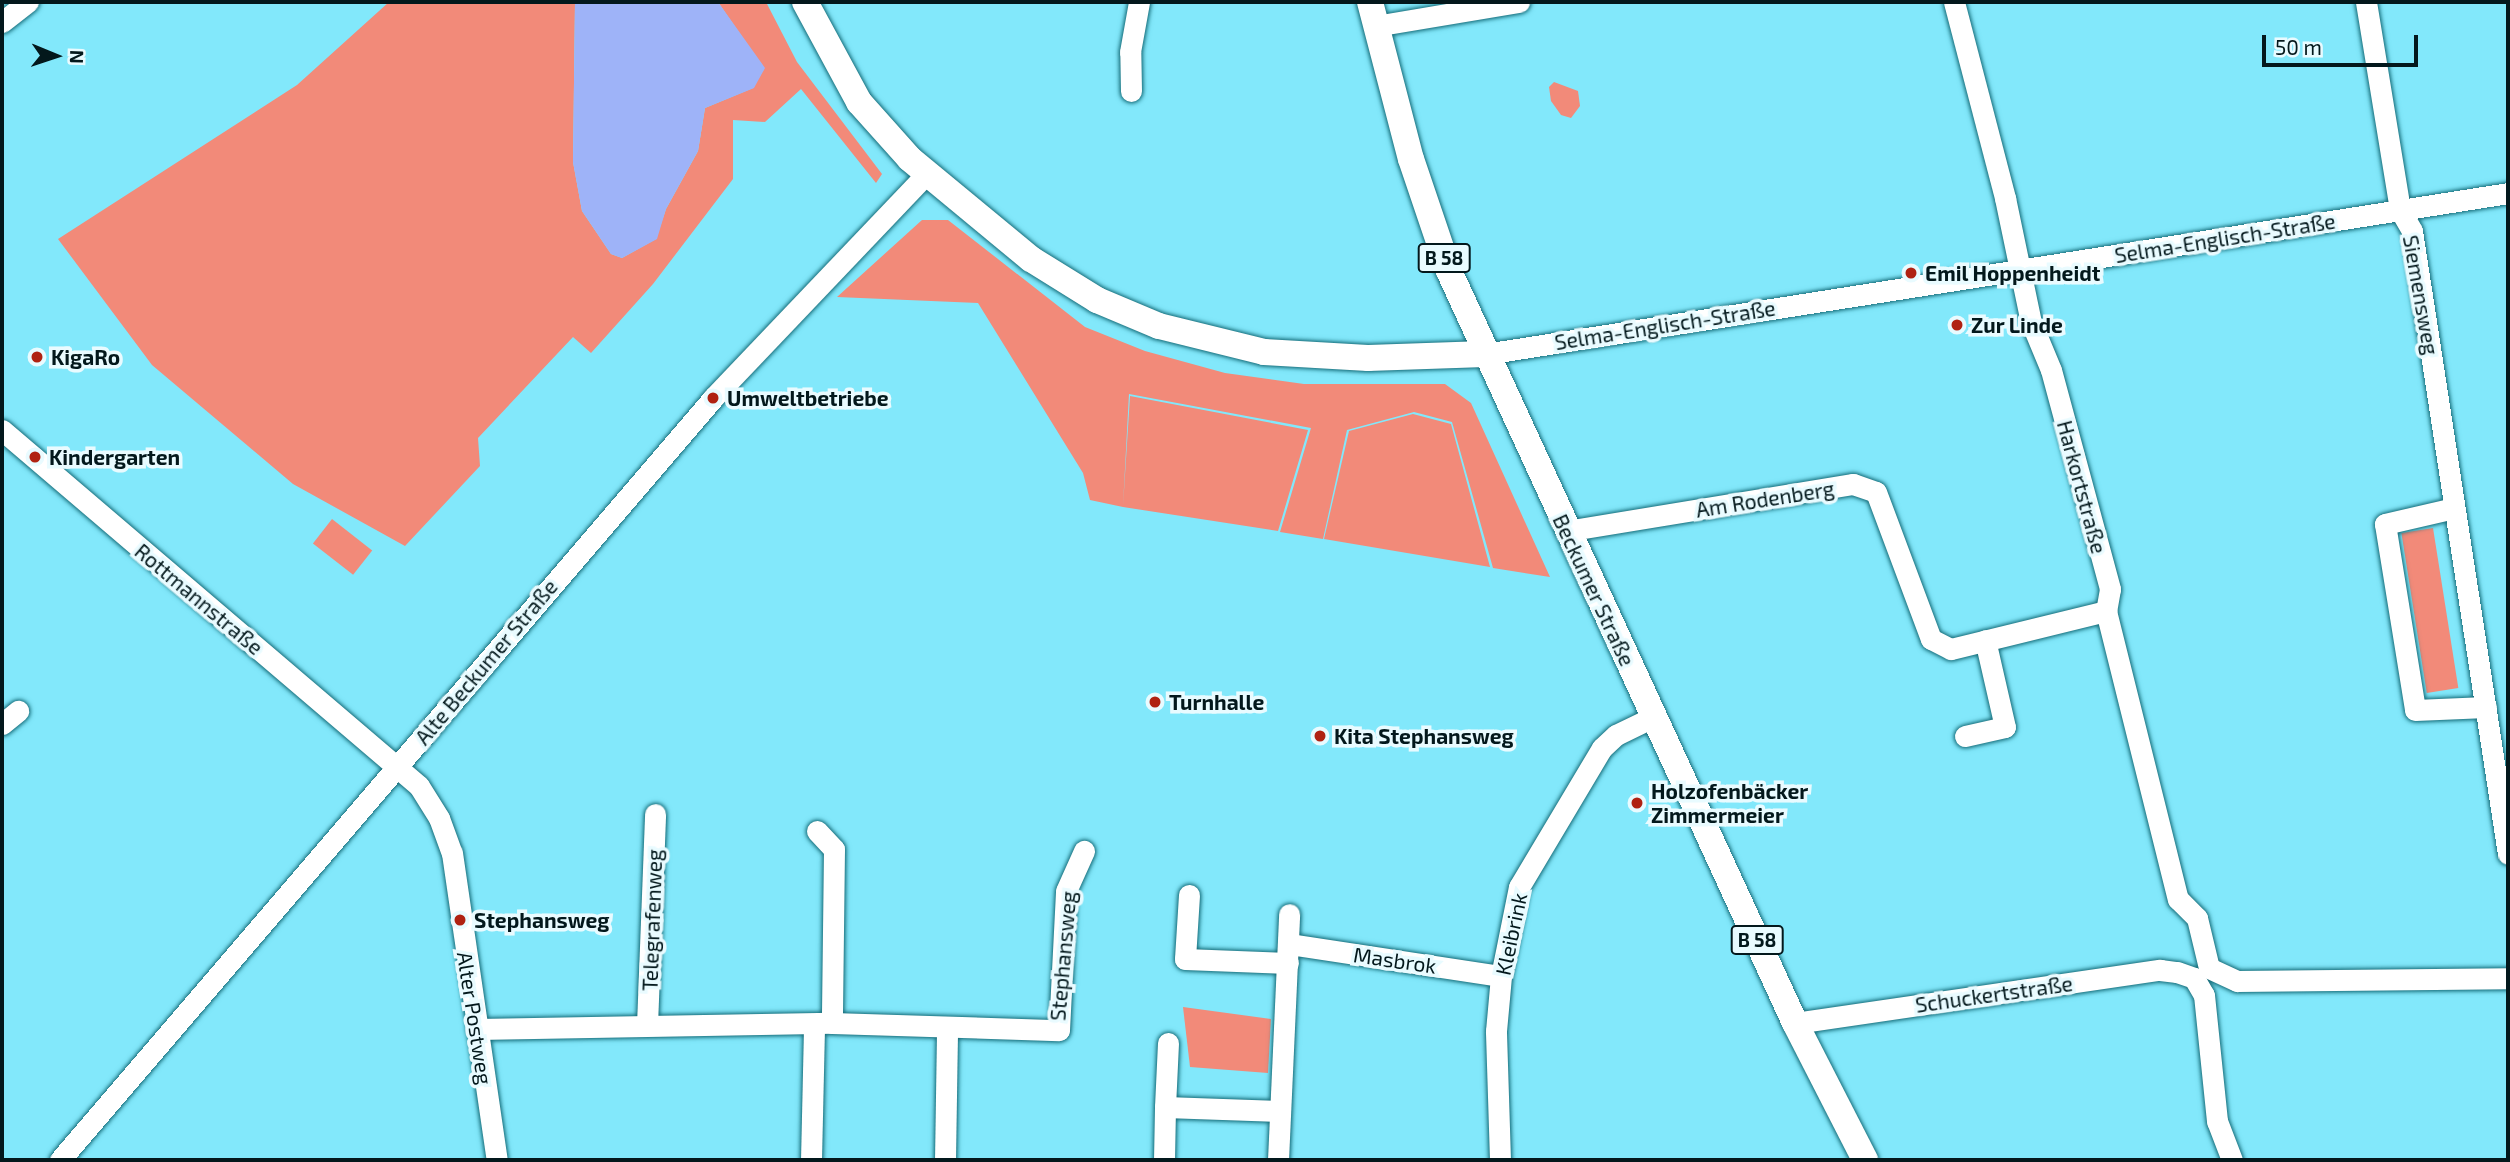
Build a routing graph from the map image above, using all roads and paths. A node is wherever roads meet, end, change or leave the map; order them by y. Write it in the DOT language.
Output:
graph roads {
  1 [pos="28,2"];
  2 [pos="805,2"];
  3 [pos="1139,2"];
  4 [pos="1520,2"];
  5 [pos="1954,2"];
  6 [pos="2366,2"];
  7 [pos="1373,14"];
  8 [pos="2,22"];
  9 [pos="1131,91"];
  10 [pos="926,174"];
  11 [pos="2508,193"];
  12 [pos="2400,210"];
  13 [pos="2021,271"];
  14 [pos="1485,354"];
  15 [pos="2,430"];
  16 [pos="2454,508"];
  17 [pos="1566,531"];
  18 [pos="2106,611"];
  19 [pos="1985,640"];
  20 [pos="2486,707"];
  21 [pos="1653,717"];
  22 [pos="1965,736"];
  23 [pos="398,766"];
  24 [pos="655,814"];
  25 [pos="817,831"];
  26 [pos="1084,851"];
  27 [pos="2508,854"];
  28 [pos="1189,895"];
  29 [pos="1289,914"];
  30 [pos="1288,954"];
  31 [pos="2202,973"];
  32 [pos="1501,976"];
  33 [pos="2508,978"];
  34 [pos="1795,1023"];
  35 [pos="823,1024"];
  36 [pos="647,1025"];
  37 [pos="947,1027"];
  38 [pos="477,1030"];
  39 [pos="1168,1043"];
  40 [pos="1165,1107"];
  41 [pos="1280,1111"];
  42 [pos="60,1160"];
  43 [pos="498,1160"];
  44 [pos="811,1160"];
  45 [pos="945,1160"];
  46 [pos="1164,1160"];
  47 [pos="1278,1160"];
  48 [pos="1500,1160"];
  49 [pos="1865,1160"];
  50 [pos="2232,1160"];
  1 -- 8 [label="street"];
  2 -- 10 [label="main road"];
  3 -- 9 [label="street"];
  4 -- 7 [label="street"];
  5 -- 13 [label="street, Harkortstraße"];
  6 -- 12 [label="street, Siemensweg"];
  7 -- 14 [label="main road, Beckumer Straße / B 58"];
  10 -- 14 [label="main road"];
  10 -- 23 [label="street, Alte Beckumer Straße"];
  11 -- 12 [label="street, Selma-Englisch-Straße"];
  12 -- 13 [label="street, Selma-Englisch-Straße"];
  12 -- 16 [label="street, Siemensweg"];
  13 -- 14 [label="street, Selma-Englisch-Straße"];
  13 -- 18 [label="street, Harkortstraße"];
  14 -- 17 [label="main road, Beckumer Straße / B 58"];
  15 -- 23 [label="street, Rottmannstraße"];
  16 -- 20 [label="street, Siemensweg"];
  16 -- 20 [label="street"];
  17 -- 19 [label="street, Am Rodenberg"];
  17 -- 21 [label="main road, Beckumer Straße / B 58"];
  18 -- 19 [label="street, Am Rodenberg"];
  18 -- 31 [label="street, Harkortstraße"];
  19 -- 22 [label="street"];
  20 -- 27 [label="street, Siemensweg"];
  21 -- 32 [label="street, Kleibrink"];
  21 -- 34 [label="main road, Beckumer Straße / B 58"];
  23 -- 38 [label="street, Alter Postweg"];
  23 -- 42 [label="street, Alte Beckumer Straße"];
  24 -- 36 [label="street, Telegrafenweg"];
  25 -- 35 [label="street"];
  26 -- 37 [label="street, Stephansweg"];
  28 -- 30 [label="street, Masbrok"];
  29 -- 30 [label="street"];
  30 -- 32 [label="street, Masbrok"];
  30 -- 41 [label="street"];
  31 -- 33 [label="street, Schuckertstraße"];
  31 -- 34 [label="street, Schuckertstraße"];
  31 -- 50 [label="street, Harkortstraße"];
  32 -- 48 [label="street, Kleibrink"];
  34 -- 49 [label="main road, Beckumer Straße / B 58"];
  35 -- 36 [label="street, Stephansweg"];
  35 -- 37 [label="street, Stephansweg"];
  35 -- 44 [label="street"];
  36 -- 38 [label="street, Stephansweg"];
  37 -- 45 [label="street"];
  38 -- 43 [label="street, Alter Postweg"];
  39 -- 40 [label="street"];
  40 -- 41 [label="street"];
  40 -- 46 [label="street"];
  41 -- 47 [label="street"];
}
